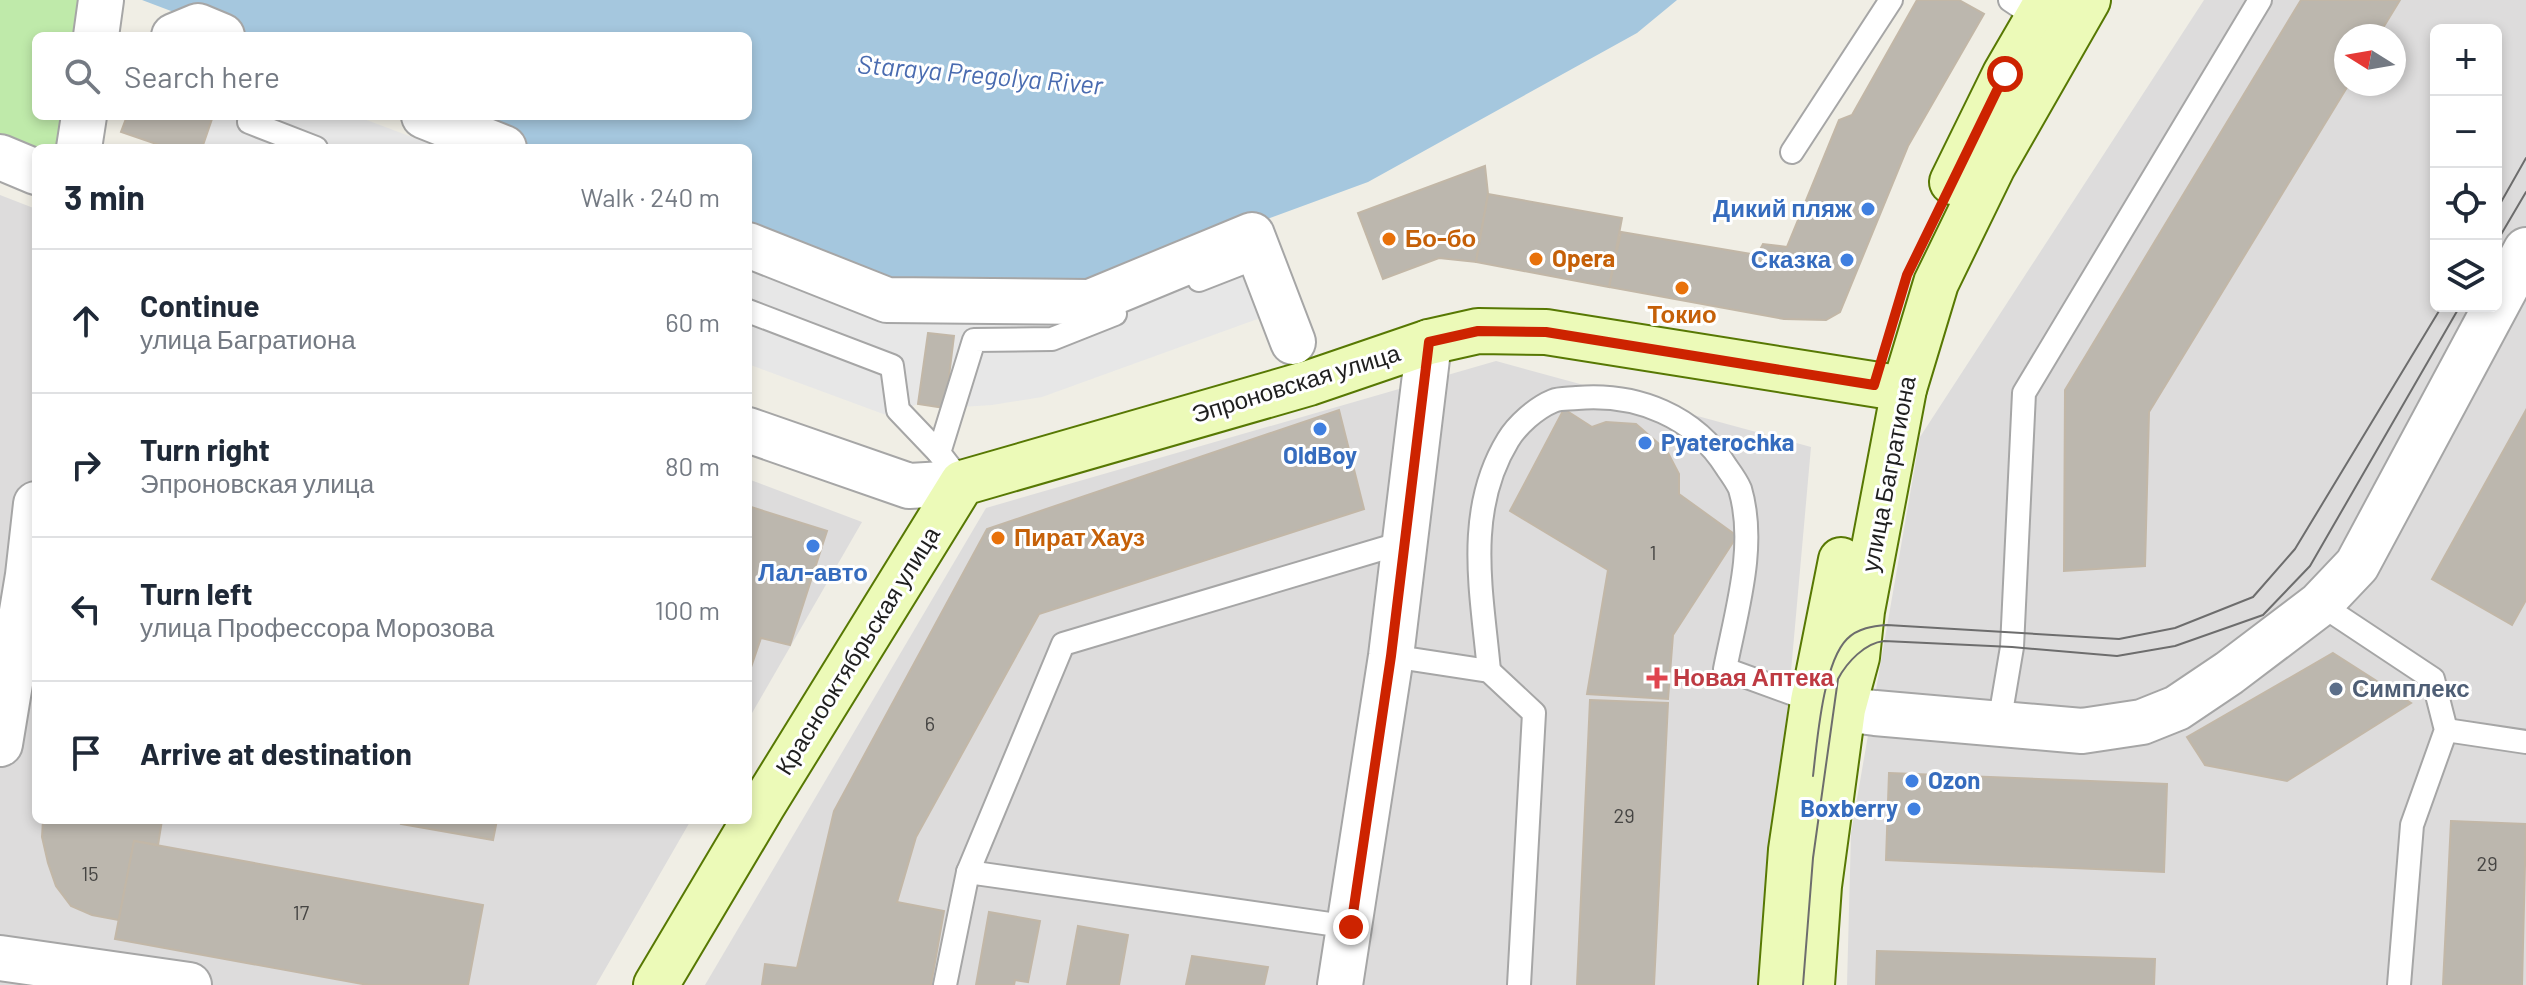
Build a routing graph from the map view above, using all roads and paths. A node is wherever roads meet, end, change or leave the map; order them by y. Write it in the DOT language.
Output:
graph roads {
  1 [pos="101,0"];
  2 [pos="1891,0"];
  3 [pos="2088,0"];
  4 [pos="2260,0"];
  5 [pos="2032,6"];
  6 [pos="97,32"];
  7 [pos="184,32"];
  8 [pos="212,32"];
  9 [pos="83,120"];
  10 [pos="434,120"];
  11 [pos="249,122"];
  12 [pos="80,144"];
  13 [pos="306,144"];
  14 [pos="494,144"];
  15 [pos="1792,152"];
  16 [pos="0,157"];
  17 [pos="32,170"];
  18 [pos="752,247"];
  19 [pos="2526,250"];
  20 [pos="1240,264"];
  21 [pos="752,313"];
  22 [pos="1293,342"];
  23 [pos="1429,342"];
  24 [pos="1889,387"];
  25 [pos="752,431"];
  26 [pos="950,468"];
  27 [pos="1405,542"];
  28 [pos="32,576"];
  29 [pos="2320,604"];
  30 [pos="1391,656"];
  31 [pos="1489,671"];
  32 [pos="1828,705"];
  33 [pos="1999,724"];
  34 [pos="2446,730"];
  35 [pos="2526,742"];
  36 [pos="0,744"];
  37 [pos="756,802"];
  38 [pos="744,824"];
  39 [pos="968,872"];
  40 [pos="1351,927"];
  41 [pos="0,958"];
  42 [pos="189,985"];
  43 [pos="656,985"];
  44 [pos="945,985"];
  45 [pos="1340,985"];
  46 [pos="1519,985"];
  47 [pos="1781,985"];
  48 [pos="1812,985"];
  49 [pos="2399,985"];
  1 -- 6 [label="street"];
  2 -- 15 [label="lane"];
  3 -- 24 [label="main road, улица Багратиона"];
  4 -- 33 [label="lane"];
  5 -- 24 [label="main road, улица Багратиона"];
  7 -- 8 [label="street"];
  9 -- 12 [label="street"];
  10 -- 14 [label="street"];
  11 -- 13 [label="lane"];
  16 -- 17 [label="street"];
  18 -- 22 [label="street, Эпроновская улица"];
  19 -- 29 [label="street"];
  20 -- 26 [label="lane"];
  21 -- 26 [label="lane"];
  23 -- 24 [label="main road, Эпроновская улица"];
  23 -- 26 [label="main road, Эпроновская улица"];
  23 -- 27 [label="street"];
  24 -- 32 [label="main road, улица Багратиона"];
  25 -- 26 [label="street, Эпроновская улица"];
  26 -- 37 [label="main road, Краснооктябрьская улица"];
  27 -- 30 [label="street"];
  27 -- 39 [label="lane"];
  28 -- 36 [label="street"];
  29 -- 33 [label="street"];
  29 -- 34 [label="lane"];
  30 -- 31 [label="lane"];
  30 -- 40 [label="street"];
  31 -- 32 [label="lane"];
  31 -- 46 [label="lane"];
  32 -- 33 [label="street"];
  32 -- 47 [label="main road, улица Багратиона"];
  32 -- 48 [label="main road, улица Багратиона"];
  34 -- 35 [label="lane"];
  34 -- 49 [label="lane"];
  38 -- 43 [label="main road, Краснооктябрьская улица"];
  39 -- 40 [label="lane"];
  39 -- 44 [label="lane"];
  40 -- 45 [label="street"];
  41 -- 42 [label="street"];
}
